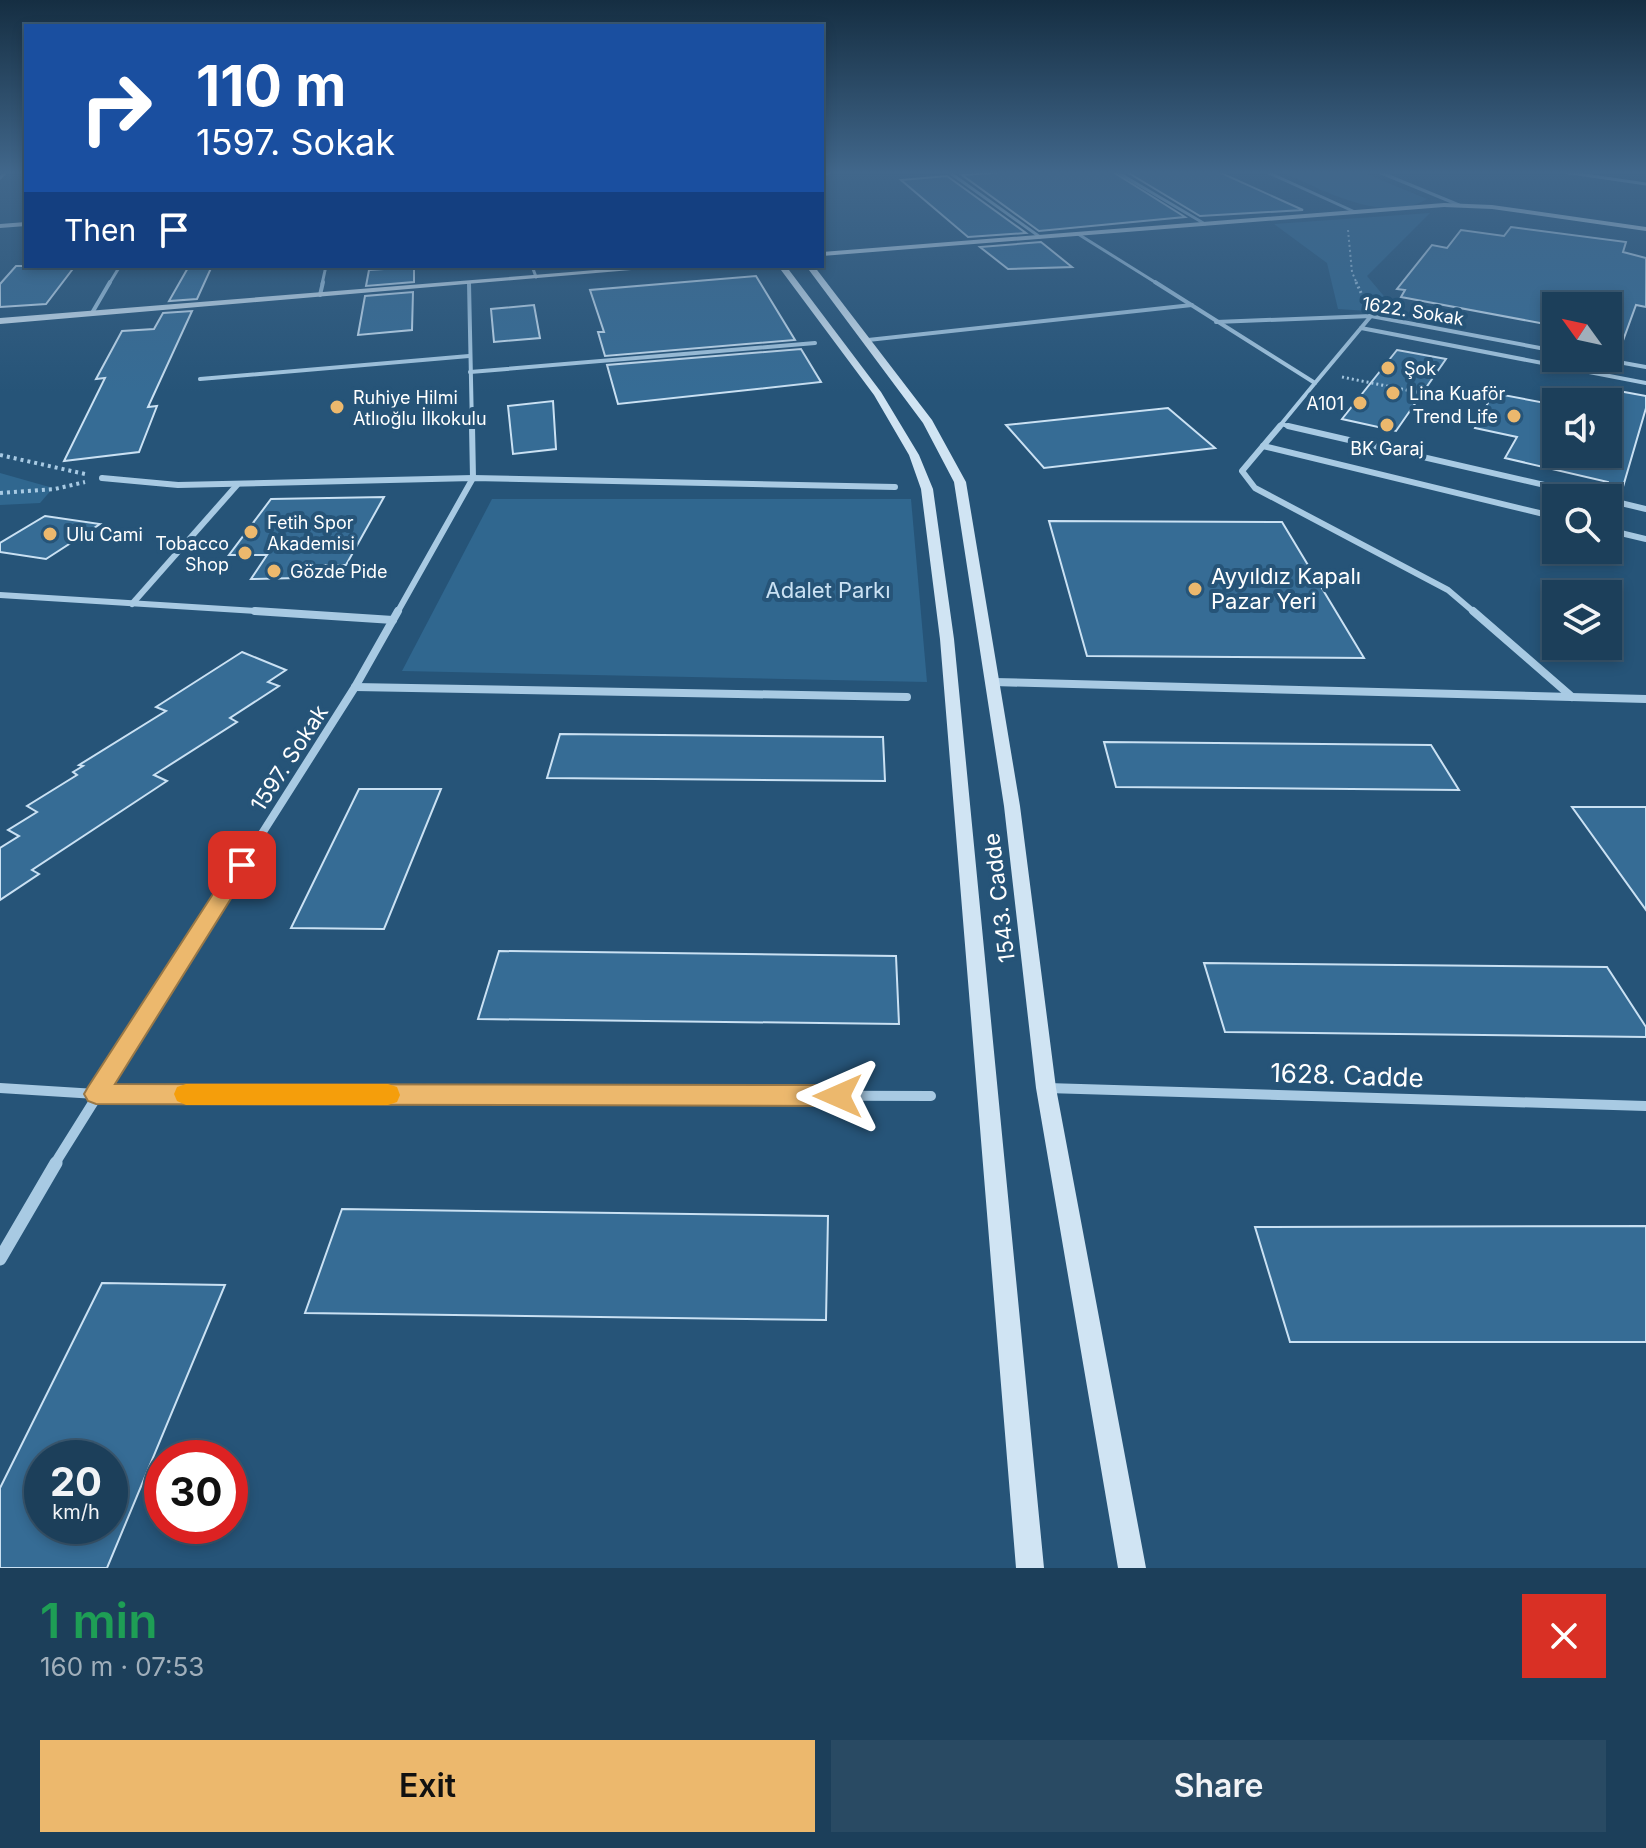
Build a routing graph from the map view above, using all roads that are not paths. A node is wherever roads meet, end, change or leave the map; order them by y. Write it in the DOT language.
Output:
graph roads {
  1 [pos="935,245"];
  2 [pos="1096,245"];
  3 [pos="824,254"];
  4 [pos="119,268"];
  5 [pos="326,268"];
  6 [pos="533,268"];
  7 [pos="649,268"];
  8 [pos="784,268"];
  9 [pos="812,268"];
  10 [pos="536,277"];
  11 [pos="469,283"];
  12 [pos="320,295"];
  13 [pos="1193,305"];
  14 [pos="92,313"];
  15 [pos="1371,316"];
  16 [pos="0,321"];
  17 [pos="1216,322"];
  18 [pos="1361,328"];
  19 [pos="868,340"];
  20 [pos="815,343"];
  21 [pos="1542,348"];
  22 [pos="469,356"];
  23 [pos="1622,363"];
  24 [pos="1646,367"];
  25 [pos="470,372"];
  26 [pos="200,379"];
  27 [pos="1315,383"];
  28 [pos="1646,383"];
  29 [pos="1281,424"];
  30 [pos="1263,446"];
  31 [pos="102,478"];
  32 [pos="473,478"];
  33 [pos="1542,484"];
  34 [pos="237,485"];
  35 [pos="895,487"];
  36 [pos="1622,503"];
  37 [pos="1646,509"];
  38 [pos="1542,514"];
  39 [pos="1622,533"];
  40 [pos="1646,539"];
  41 [pos="0,595"];
  42 [pos="132,604"];
  43 [pos="393,620"];
  44 [pos="994,682"];
  45 [pos="355,687"];
  46 [pos="907,697"];
  47 [pos="1572,697"];
  48 [pos="1646,699"];
  49 [pos="0,1088"];
  50 [pos="1046,1088"];
  51 [pos="96,1094"];
  52 [pos="931,1096"];
  53 [pos="1646,1106"];
  54 [pos="0,1259"];
  55 [pos="1030,1568"];
  56 [pos="1132,1568"];
  1 -- 3 [label="main road"];
  2 -- 13 [label="street"];
  4 -- 14 [label="street"];
  5 -- 12 [label="street"];
  6 -- 10 [label="street"];
  7 -- 10 [label="main road"];
  8 -- 55 [label="main road, 1543. Cadde"];
  9 -- 19 [label="main road, 1543. Cadde"];
  10 -- 11 [label="main road"];
  11 -- 12 [label="main road"];
  11 -- 22 [label="street"];
  12 -- 14 [label="main road"];
  13 -- 17 [label="street"];
  13 -- 19 [label="street"];
  14 -- 16 [label="main road"];
  15 -- 17 [label="street, 1622. Sokak"];
  15 -- 18 [label="street"];
  15 -- 21 [label="street, 1622. Sokak"];
  17 -- 27 [label="street"];
  18 -- 27 [label="street"];
  18 -- 28 [label="street"];
  19 -- 44 [label="main road, 1543. Cadde"];
  20 -- 25 [label="street"];
  22 -- 25 [label="street"];
  22 -- 26 [label="street"];
  23 -- 24 [label="street"];
  25 -- 32 [label="street"];
  27 -- 29 [label="street"];
  29 -- 30 [label="street"];
  29 -- 33 [label="street"];
  30 -- 38 [label="street"];
  30 -- 47 [label="street"];
  31 -- 34 [label="street"];
  32 -- 34 [label="street"];
  32 -- 35 [label="street"];
  32 -- 43 [label="street, 1597. Sokak"];
  34 -- 42 [label="street"];
  36 -- 37 [label="street"];
  39 -- 40 [label="street"];
  41 -- 42 [label="street"];
  42 -- 43 [label="street"];
  43 -- 45 [label="street, 1597. Sokak"];
  44 -- 47 [label="street"];
  44 -- 50 [label="main road, 1543. Cadde"];
  45 -- 46 [label="street"];
  45 -- 51 [label="street, 1597. Sokak"];
  47 -- 48 [label="street"];
  49 -- 51 [label="street"];
  50 -- 53 [label="street, 1628. Cadde"];
  50 -- 56 [label="main road, 1543. Cadde"];
  51 -- 52 [label="street"];
  51 -- 54 [label="street, 1597. Sokak"];
}
